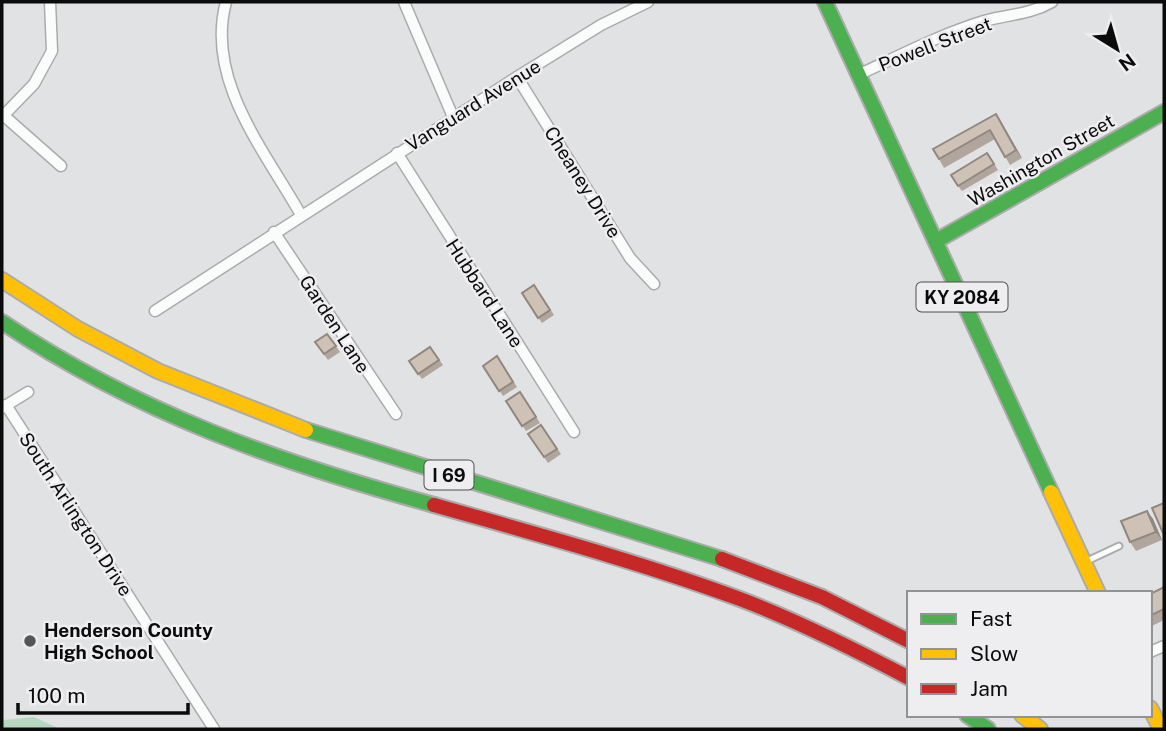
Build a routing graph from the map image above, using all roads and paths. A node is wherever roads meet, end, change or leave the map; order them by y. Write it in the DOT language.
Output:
graph roads {
  1 [pos="50,2"];
  2 [pos="226,2"];
  3 [pos="404,2"];
  4 [pos="648,2"];
  5 [pos="825,2"];
  6 [pos="1052,2"];
  7 [pos="858,75"];
  8 [pos="517,77"];
  9 [pos="1164,112"];
  10 [pos="2,115"];
  11 [pos="453,117"];
  12 [pos="397,153"];
  13 [pos="61,166"];
  14 [pos="301,215"];
  15 [pos="274,232"];
  16 [pos="936,242"];
  17 [pos="2,280"];
  18 [pos="654,284"];
  19 [pos="155,312"];
  20 [pos="2,322"];
  21 [pos="28,391"];
  22 [pos="4,407"];
  23 [pos="396,414"];
  24 [pos="574,432"];
  25 [pos="1119,546"];
  26 [pos="1084,562"];
  27 [pos="1097,591"];
  28 [pos="907,639"];
  29 [pos="907,677"];
  30 [pos="1152,712"];
  31 [pos="970,717"];
  32 [pos="1025,717"];
  33 [pos="214,729"];
  34 [pos="988,729"];
  35 [pos="1040,729"];
  36 [pos="1161,729"];
  1 -- 10 [label="street"];
  2 -- 14 [label="street"];
  3 -- 11 [label="street"];
  4 -- 8 [label="street, Vanguard Avenue"];
  5 -- 7 [label="main road, KY 2084"];
  6 -- 7 [label="street, Powell Street"];
  7 -- 16 [label="main road, KY 2084"];
  8 -- 11 [label="street, Vanguard Avenue"];
  8 -- 18 [label="street, Cheaney Drive"];
  9 -- 16 [label="main road, Washington Street"];
  10 -- 13 [label="street"];
  11 -- 12 [label="street, Vanguard Avenue"];
  12 -- 14 [label="street, Vanguard Avenue"];
  12 -- 24 [label="street, Hubbard Lane"];
  14 -- 15 [label="street, Vanguard Avenue"];
  15 -- 19 [label="street"];
  15 -- 23 [label="street, Garden Lane"];
  16 -- 26 [label="main road, KY 2084"];
  17 -- 28 [label="main road, I 69"];
  20 -- 29 [label="main road, I 69"];
  21 -- 22 [label="street"];
  22 -- 33 [label="street, South Arlington Drive"];
  25 -- 26 [label="lane"];
  26 -- 27 [label="main road, KY 2084"];
  30 -- 36 [label="main road"];
  31 -- 34 [label="main road"];
  32 -- 35 [label="main road"];
}
